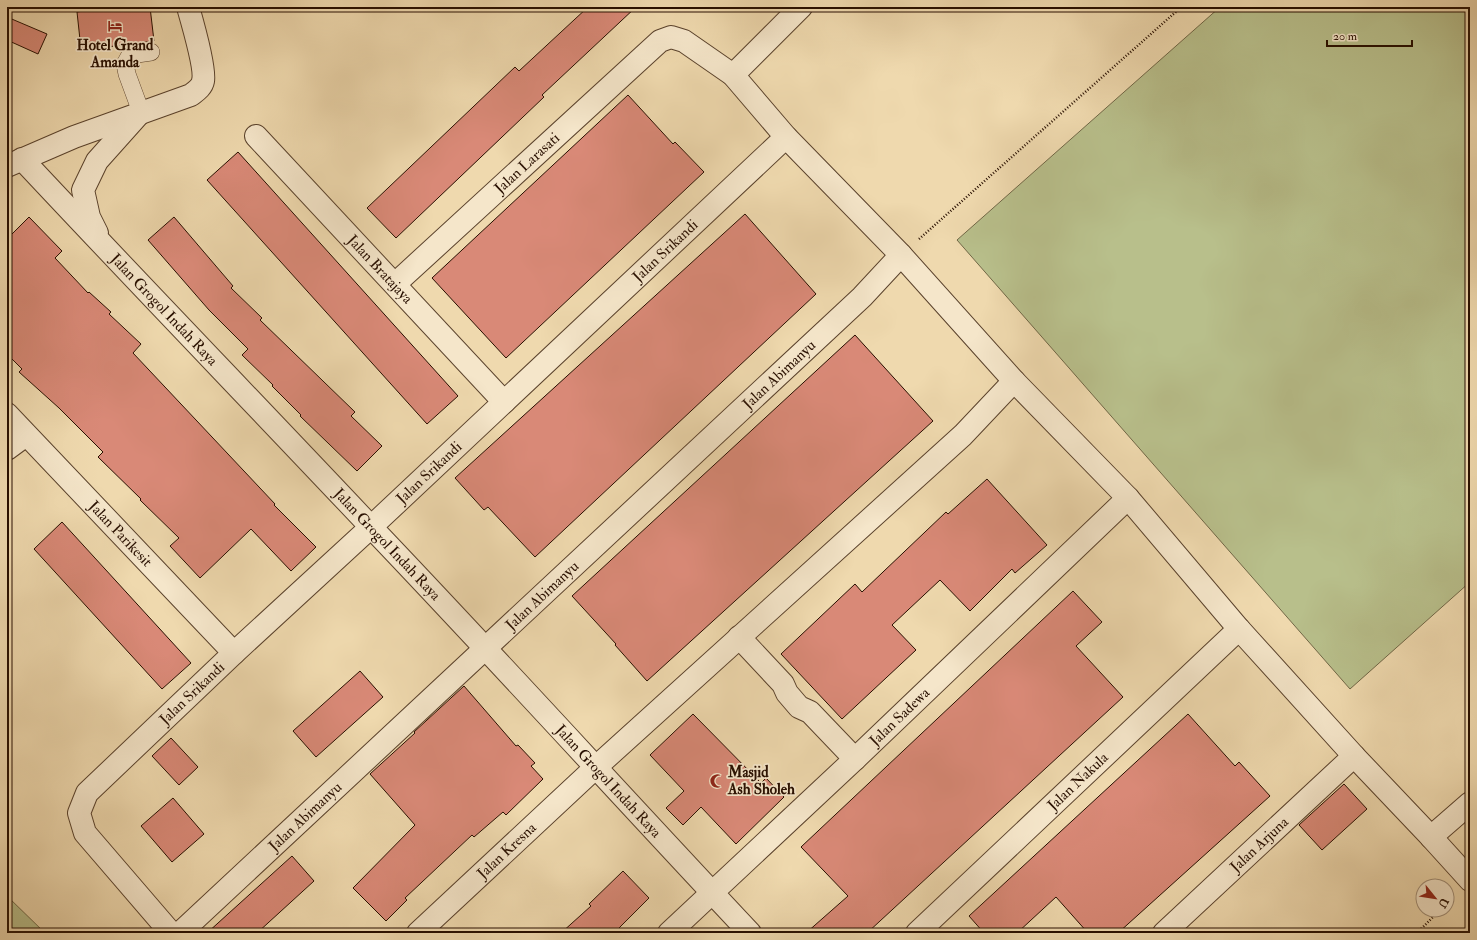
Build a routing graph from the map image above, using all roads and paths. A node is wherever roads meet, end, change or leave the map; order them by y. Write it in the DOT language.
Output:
graph roads {
  1 [pos="188,7"];
  2 [pos="801,7"];
  3 [pos="1178,10"];
  4 [pos="151,52"];
  5 [pos="733,75"];
  6 [pos="141,112"];
  7 [pos="256,136"];
  8 [pos="786,137"];
  9 [pos="14,162"];
  10 [pos="103,245"];
  11 [pos="901,255"];
  12 [pos="394,284"];
  13 [pos="1014,380"];
  14 [pos="504,402"];
  15 [pos="7,414"];
  16 [pos="26,435"];
  17 [pos="7,449"];
  18 [pos="1128,498"];
  19 [pos="371,526"];
  20 [pos="1239,629"];
  21 [pos="739,637"];
  22 [pos="486,648"];
  23 [pos="234,653"];
  24 [pos="1354,756"];
  25 [pos="854,758"];
  26 [pos="595,768"];
  27 [pos="1470,803"];
  28 [pos="1431,837"];
  29 [pos="1470,880"];
  30 [pos="712,893"];
  31 [pos="1432,918"];
  32 [pos="171,933"];
  33 [pos="180,933"];
  34 [pos="418,933"];
  35 [pos="669,933"];
  36 [pos="750,933"];
  37 [pos="917,933"];
  38 [pos="1164,933"];
  39 [pos="1417,933"];
  1 -- 6 [label="street"];
  2 -- 5 [label="street"];
  3 -- 11 [label="path"];
  4 -- 6 [label="lane"];
  5 -- 8 [label="street"];
  5 -- 12 [label="street, Jalan Larasati"];
  6 -- 9 [label="street"];
  6 -- 10 [label="street"];
  7 -- 12 [label="street, Jalan Bratajaya"];
  8 -- 11 [label="street"];
  8 -- 14 [label="street, Jalan Srikandi"];
  9 -- 10 [label="street, Jalan Grogol Indah Raya"];
  10 -- 19 [label="street, Jalan Grogol Indah Raya"];
  11 -- 13 [label="street"];
  11 -- 22 [label="street, Jalan Abimanyu"];
  12 -- 14 [label="street, Jalan Bratajaya"];
  13 -- 18 [label="street"];
  13 -- 21 [label="street, Jalan Kresna"];
  14 -- 19 [label="street, Jalan Srikandi"];
  15 -- 16 [label="street, Jalan Parikesit"];
  16 -- 17 [label="street"];
  16 -- 23 [label="street, Jalan Parikesit"];
  18 -- 20 [label="street"];
  18 -- 25 [label="street, Jalan Sadewa"];
  19 -- 22 [label="street, Jalan Grogol Indah Raya"];
  19 -- 23 [label="street, Jalan Srikandi"];
  20 -- 24 [label="street"];
  20 -- 37 [label="street, Jalan Nakula"];
  21 -- 25 [label="street"];
  21 -- 26 [label="street, Jalan Kresna"];
  22 -- 26 [label="street, Jalan Grogol Indah Raya"];
  22 -- 33 [label="street, Jalan Abimanyu"];
  23 -- 32 [label="street, Jalan Srikandi"];
  24 -- 28 [label="street"];
  24 -- 38 [label="street, Jalan Arjuna"];
  25 -- 30 [label="street, Jalan Sadewa"];
  26 -- 30 [label="street, Jalan Grogol Indah Raya"];
  26 -- 34 [label="street, Jalan Kresna"];
  27 -- 28 [label="street"];
  28 -- 29 [label="street"];
  30 -- 35 [label="street, Jalan Sadewa"];
  30 -- 36 [label="street, Jalan Grogol Indah Raya"];
  31 -- 39 [label="path"];
}
